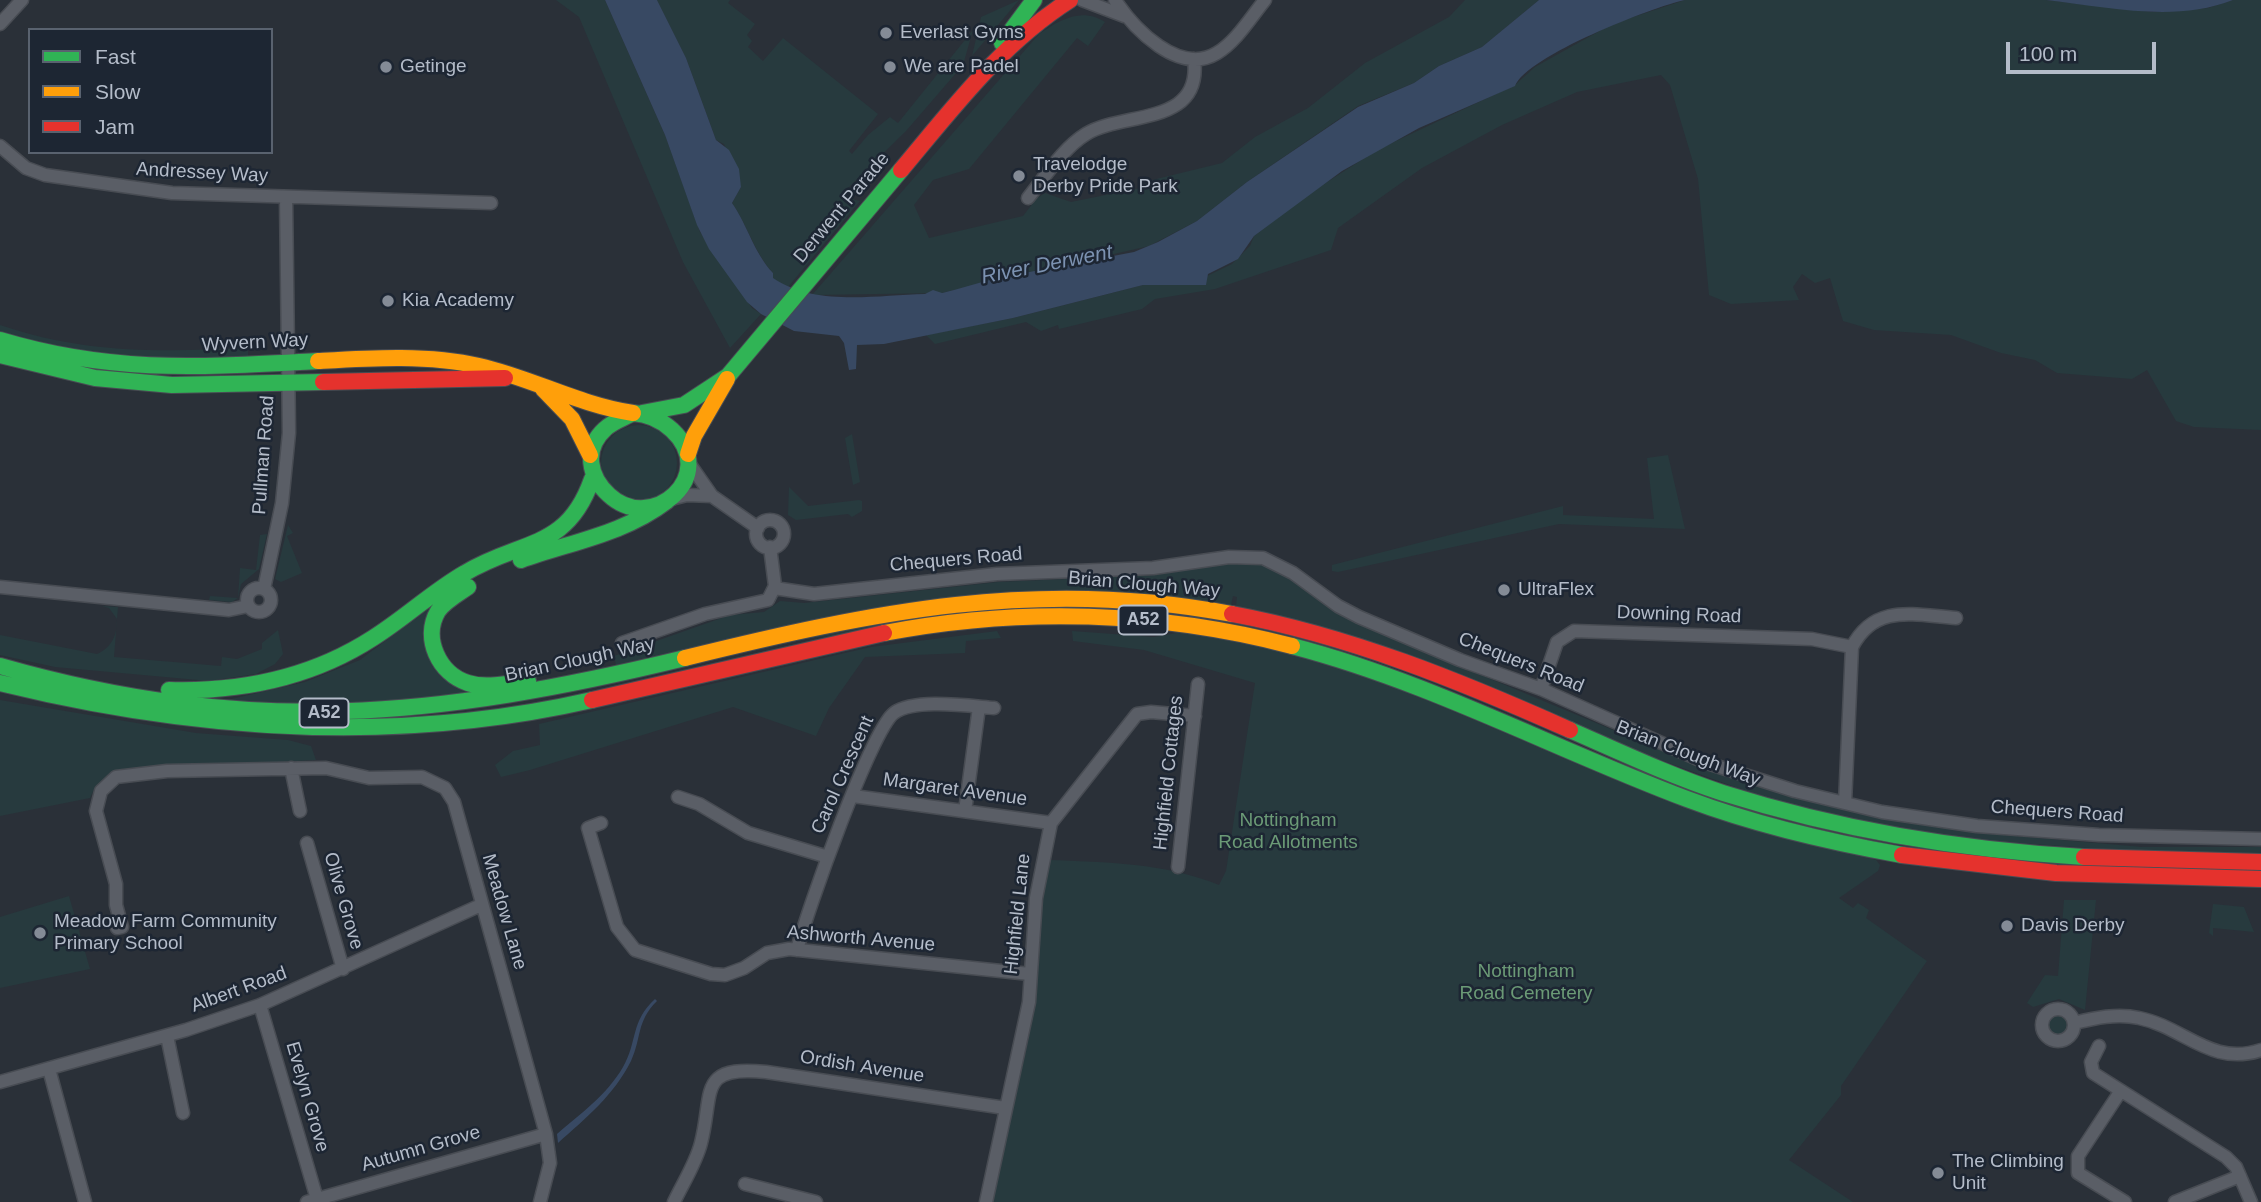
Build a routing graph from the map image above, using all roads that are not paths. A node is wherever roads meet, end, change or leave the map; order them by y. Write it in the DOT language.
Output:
graph roads {
  1 [pos="22,0"];
  2 [pos="1034,0"];
  3 [pos="1070,0"];
  4 [pos="1082,0"];
  5 [pos="1115,0"];
  6 [pos="1265,0"];
  7 [pos="1126,17"];
  8 [pos="0,23"];
  9 [pos="1194,59"];
  10 [pos="988,66"];
  11 [pos="0,146"];
  12 [pos="286,197"];
  13 [pos="1028,198"];
  14 [pos="491,203"];
  15 [pos="0,340"];
  16 [pos="0,355"];
  17 [pos="287,363"];
  18 [pos="730,374"];
  19 [pos="514,378"];
  20 [pos="288,384"];
  21 [pos="542,388"];
  22 [pos="637,413"];
  23 [pos="590,454"];
  24 [pos="688,458"];
  25 [pos="592,479"];
  26 [pos="712,496"];
  27 [pos="669,500"];
  28 [pos="758,528"];
  29 [pos="770,547"];
  30 [pos="0,587"];
  31 [pos="264,589"];
  32 [pos="774,589"];
  33 [pos="248,606"];
  34 [pos="1956,618"];
  35 [pos="622,643"];
  36 [pos="1852,647"];
  37 [pos="0,666"];
  38 [pos="628,671"];
  39 [pos="45,678"];
  40 [pos="0,683"];
  41 [pos="1198,684"];
  42 [pos="1541,689"];
  43 [pos="0,698"];
  44 [pos="979,707"];
  45 [pos="994,708"];
  46 [pos="104,709"];
  47 [pos="1195,716"];
  48 [pos="290,768"];
  49 [pos="853,796"];
  50 [pos="678,797"];
  51 [pos="1845,803"];
  52 [pos="300,811"];
  53 [pos="965,811"];
  54 [pos="601,823"];
  55 [pos="1051,823"];
  56 [pos="2261,839"];
  57 [pos="307,843"];
  58 [pos="828,857"];
  59 [pos="2261,862"];
  60 [pos="1178,867"];
  61 [pos="2261,880"];
  62 [pos="481,905"];
  63 [pos="117,928"];
  64 [pos="797,950"];
  65 [pos="343,969"];
  66 [pos="1030,974"];
  67 [pos="260,1005"];
  68 [pos="2074,1023"];
  69 [pos="167,1036"];
  70 [pos="2099,1046"];
  71 [pos="2261,1050"];
  72 [pos="49,1069"];
  73 [pos="0,1082"];
  74 [pos="2120,1092"];
  75 [pos="1005,1108"];
  76 [pos="183,1113"];
  77 [pos="546,1134"];
  78 [pos="2240,1176"];
  79 [pos="745,1184"];
  80 [pos="312,1200"];
  81 [pos="85,1202"];
  82 [pos="540,1202"];
  83 [pos="674,1202"];
  84 [pos="816,1202"];
  85 [pos="986,1202"];
  86 [pos="2125,1202"];
  87 [pos="2175,1202"];
  88 [pos="2251,1202"];
  1 -- 8 [label="street"];
  2 -- 10 [label="main road, Derwent Parade"];
  3 -- 10 [label="main road, Derwent Parade"];
  4 -- 7 [label="street"];
  5 -- 7 [label="street"];
  6 -- 9 [label="street"];
  7 -- 9 [label="street"];
  9 -- 13 [label="street"];
  10 -- 18 [label="main road, Derwent Parade"];
  11 -- 12 [label="street, Andressey Way"];
  12 -- 14 [label="street, Andressey Way"];
  12 -- 17 [label="street, Andressey Way"];
  15 -- 17 [label="main road, Wyvern Way"];
  16 -- 20 [label="main road, Wyvern Way"];
  17 -- 19 [label="main road, Wyvern Way"];
  17 -- 20 [label="street, Pullman Road"];
  18 -- 22 [label="main road, Derwent Parade"];
  18 -- 24 [label="main road, Derwent Parade"];
  19 -- 20 [label="main road, Wyvern Way"];
  19 -- 21 [label="main road, Wyvern Way"];
  20 -- 31 [label="street, Pullman Road"];
  21 -- 22 [label="main road, Wyvern Way"];
  21 -- 23 [label="main road, Wyvern Way"];
  22 -- 23 [label="main road"];
  22 -- 24 [label="main road"];
  23 -- 25 [label="main road"];
  24 -- 26 [label="street"];
  24 -- 27 [label="main road"];
  25 -- 27 [label="main road"];
  25 -- 39 [label="main road"];
  26 -- 27 [label="street"];
  26 -- 28 [label="street"];
  27 -- 38 [label="main road"];
  28 -- 29 [label="street"];
  28 -- 29 [label="street"];
  29 -- 32 [label="street"];
  30 -- 33 [label="street"];
  31 -- 33 [label="street"];
  31 -- 33 [label="street"];
  32 -- 35 [label="street"];
  32 -- 42 [label="street, Chequers Road"];
  34 -- 36 [label="street"];
  36 -- 42 [label="street, Downing Road"];
  36 -- 51 [label="street"];
  37 -- 39 [label="main road, Brian Clough Way / A52"];
  38 -- 39 [label="main road, Brian Clough Way / A52"];
  38 -- 59 [label="main road, Brian Clough Way / A52"];
  40 -- 46 [label="main road, Brian Clough Way / A52"];
  41 -- 47 [label="street, Highfield Cottages"];
  42 -- 51 [label="street, Chequers Road"];
  43 -- 46 [label="main road"];
  44 -- 45 [label="street, Carol Crescent"];
  44 -- 49 [label="street, Carol Crescent"];
  44 -- 53 [label="street"];
  46 -- 61 [label="main road, Brian Clough Way / A52"];
  47 -- 55 [label="street, Highfield Lane"];
  47 -- 60 [label="street, Highfield Cottages"];
  48 -- 52 [label="street"];
  48 -- 62 [label="street, Meadow Lane"];
  48 -- 63 [label="street, Meadow Lane"];
  49 -- 53 [label="street, Margaret Avenue"];
  49 -- 58 [label="street, Carol Crescent"];
  50 -- 58 [label="street"];
  51 -- 56 [label="street, Chequers Road"];
  53 -- 55 [label="street, Margaret Avenue"];
  54 -- 64 [label="street, Ashworth Avenue"];
  55 -- 66 [label="street, Highfield Lane"];
  57 -- 65 [label="street, Olive Grove"];
  58 -- 64 [label="street, Carol Crescent"];
  62 -- 65 [label="street, Albert Road"];
  62 -- 77 [label="street, Meadow Lane"];
  64 -- 66 [label="street, Ashworth Avenue"];
  65 -- 67 [label="street, Albert Road"];
  66 -- 75 [label="street, Highfield Lane"];
  67 -- 69 [label="street, Albert Road"];
  67 -- 80 [label="street, Evelyn Grove"];
  68 -- 71 [label="street"];
  69 -- 72 [label="street, Albert Road"];
  69 -- 76 [label="street"];
  70 -- 74 [label="street"];
  72 -- 73 [label="street, Albert Road"];
  72 -- 81 [label="street"];
  74 -- 78 [label="street"];
  74 -- 86 [label="street"];
  75 -- 83 [label="street, Ordish Avenue"];
  75 -- 85 [label="street, Highfield Lane"];
  77 -- 80 [label="street, Autumn Grove"];
  77 -- 82 [label="street, Meadow Lane"];
  78 -- 87 [label="street"];
  78 -- 88 [label="street"];
  79 -- 84 [label="street"];
}
